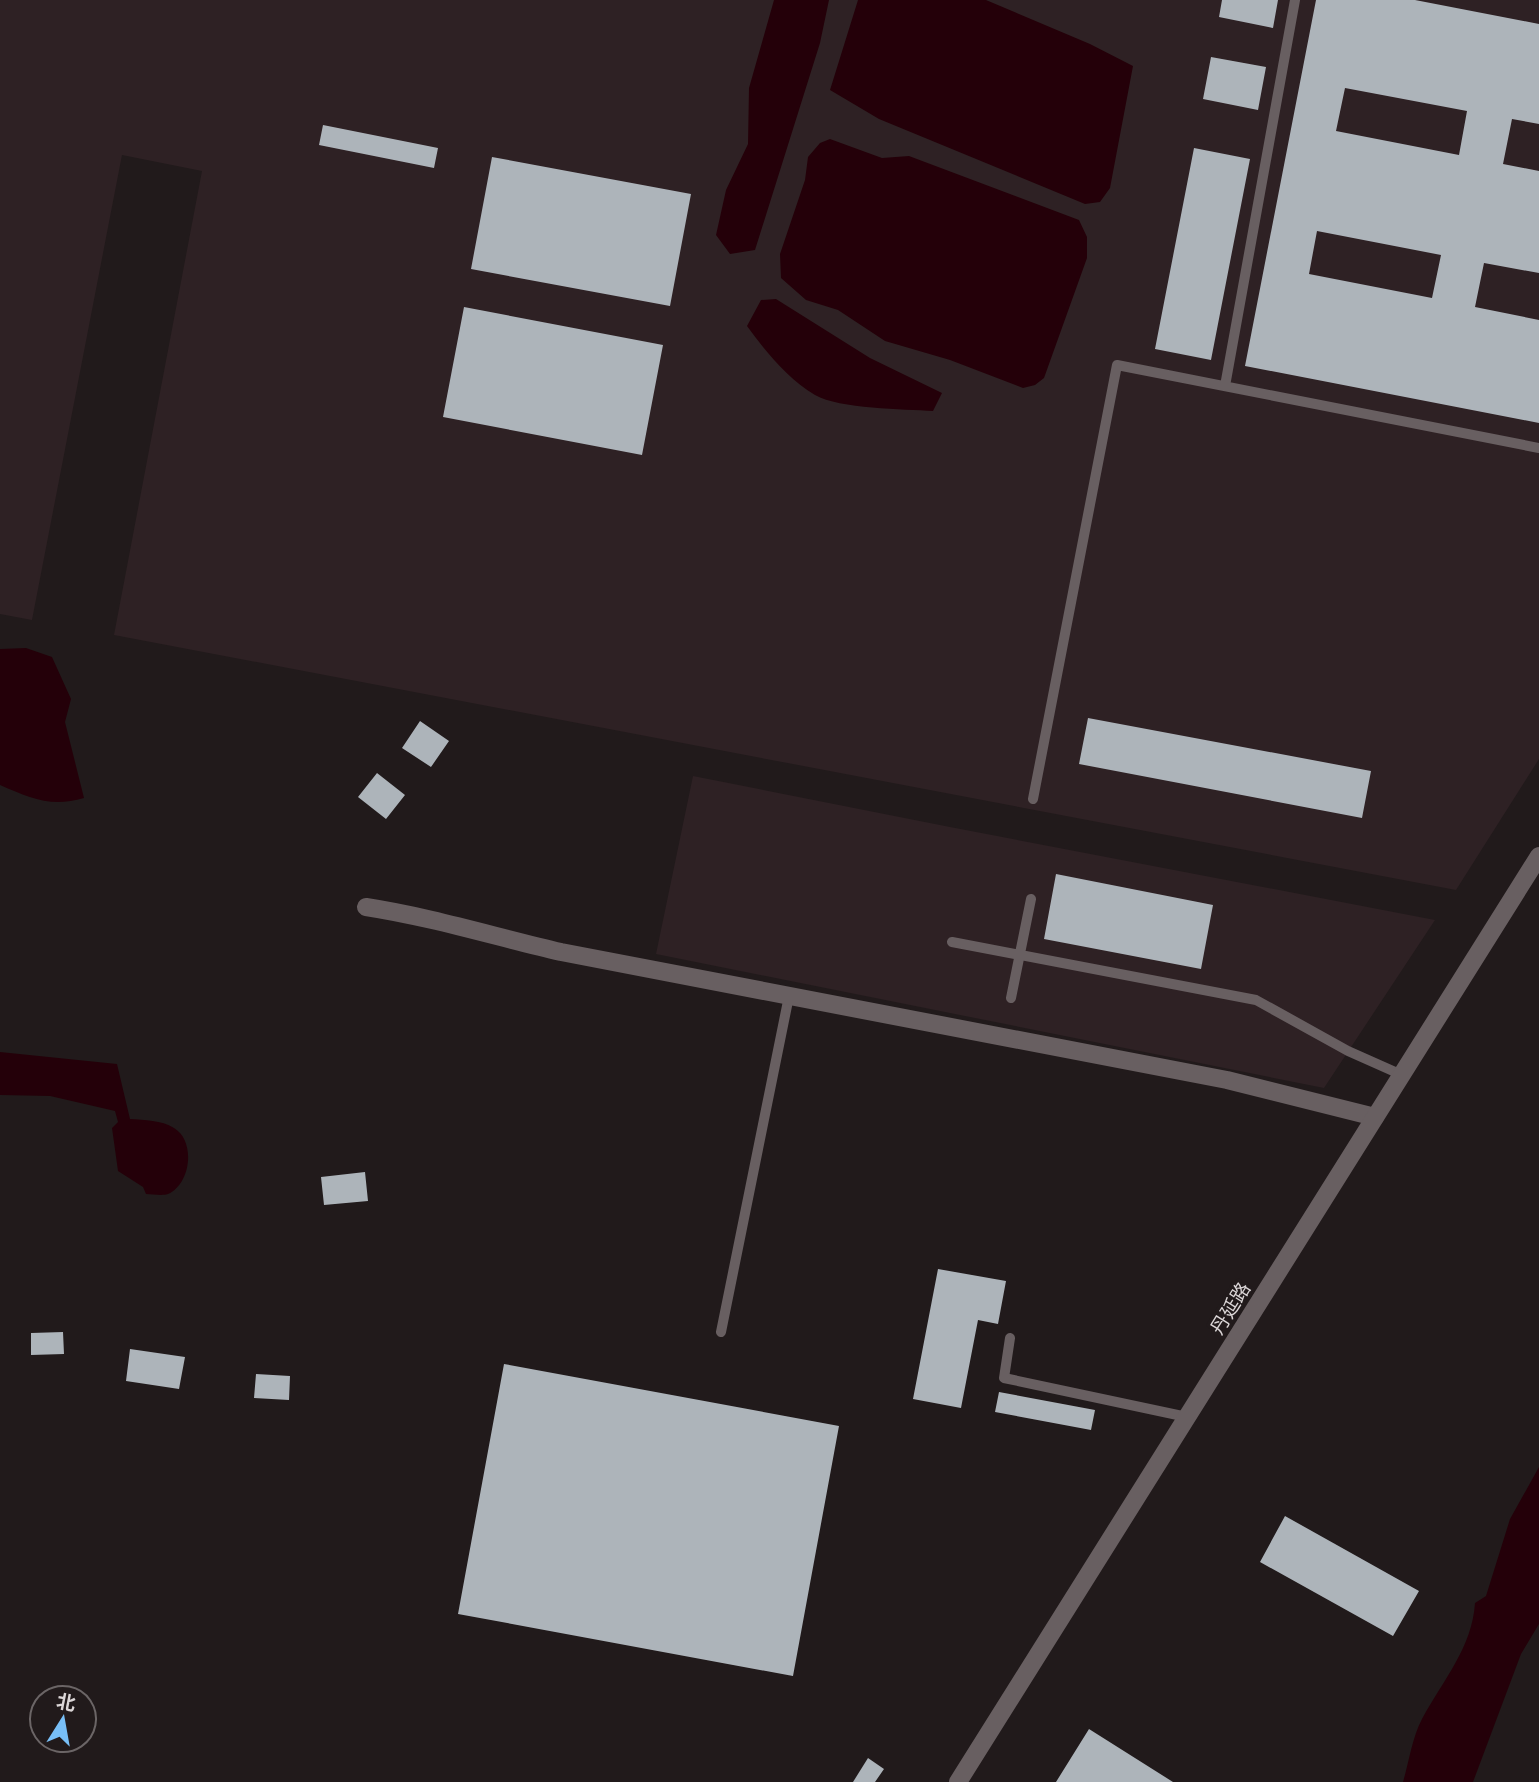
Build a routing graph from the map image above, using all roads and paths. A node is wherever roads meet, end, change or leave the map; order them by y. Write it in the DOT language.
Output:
graph roads {
  1 [pos="1295,0"];
  2 [pos="1225,386"];
  3 [pos="1539,448"];
  4 [pos="1033,799"];
  5 [pos="1539,856"];
  6 [pos="1031,899"];
  7 [pos="366,906"];
  8 [pos="952,942"];
  9 [pos="1020,955"];
  10 [pos="789,996"];
  11 [pos="1011,998"];
  12 [pos="1402,1074"];
  13 [pos="1375,1117"];
  14 [pos="721,1332"];
  15 [pos="1010,1338"];
  16 [pos="1187,1417"];
  17 [pos="958,1782"];
  1 -- 2 [label="lane"];
  2 -- 3 [label="lane"];
  2 -- 4 [label="lane"];
  5 -- 12 [label="main road, 丹延路"];
  6 -- 9 [label="lane"];
  7 -- 10 [label="main road"];
  8 -- 9 [label="lane"];
  9 -- 11 [label="lane"];
  9 -- 12 [label="lane"];
  10 -- 13 [label="main road"];
  10 -- 14 [label="lane"];
  12 -- 13 [label="main road, 丹延路"];
  13 -- 16 [label="main road, 丹延路"];
  15 -- 16 [label="lane"];
  16 -- 17 [label="main road, 丹延路"];
}
